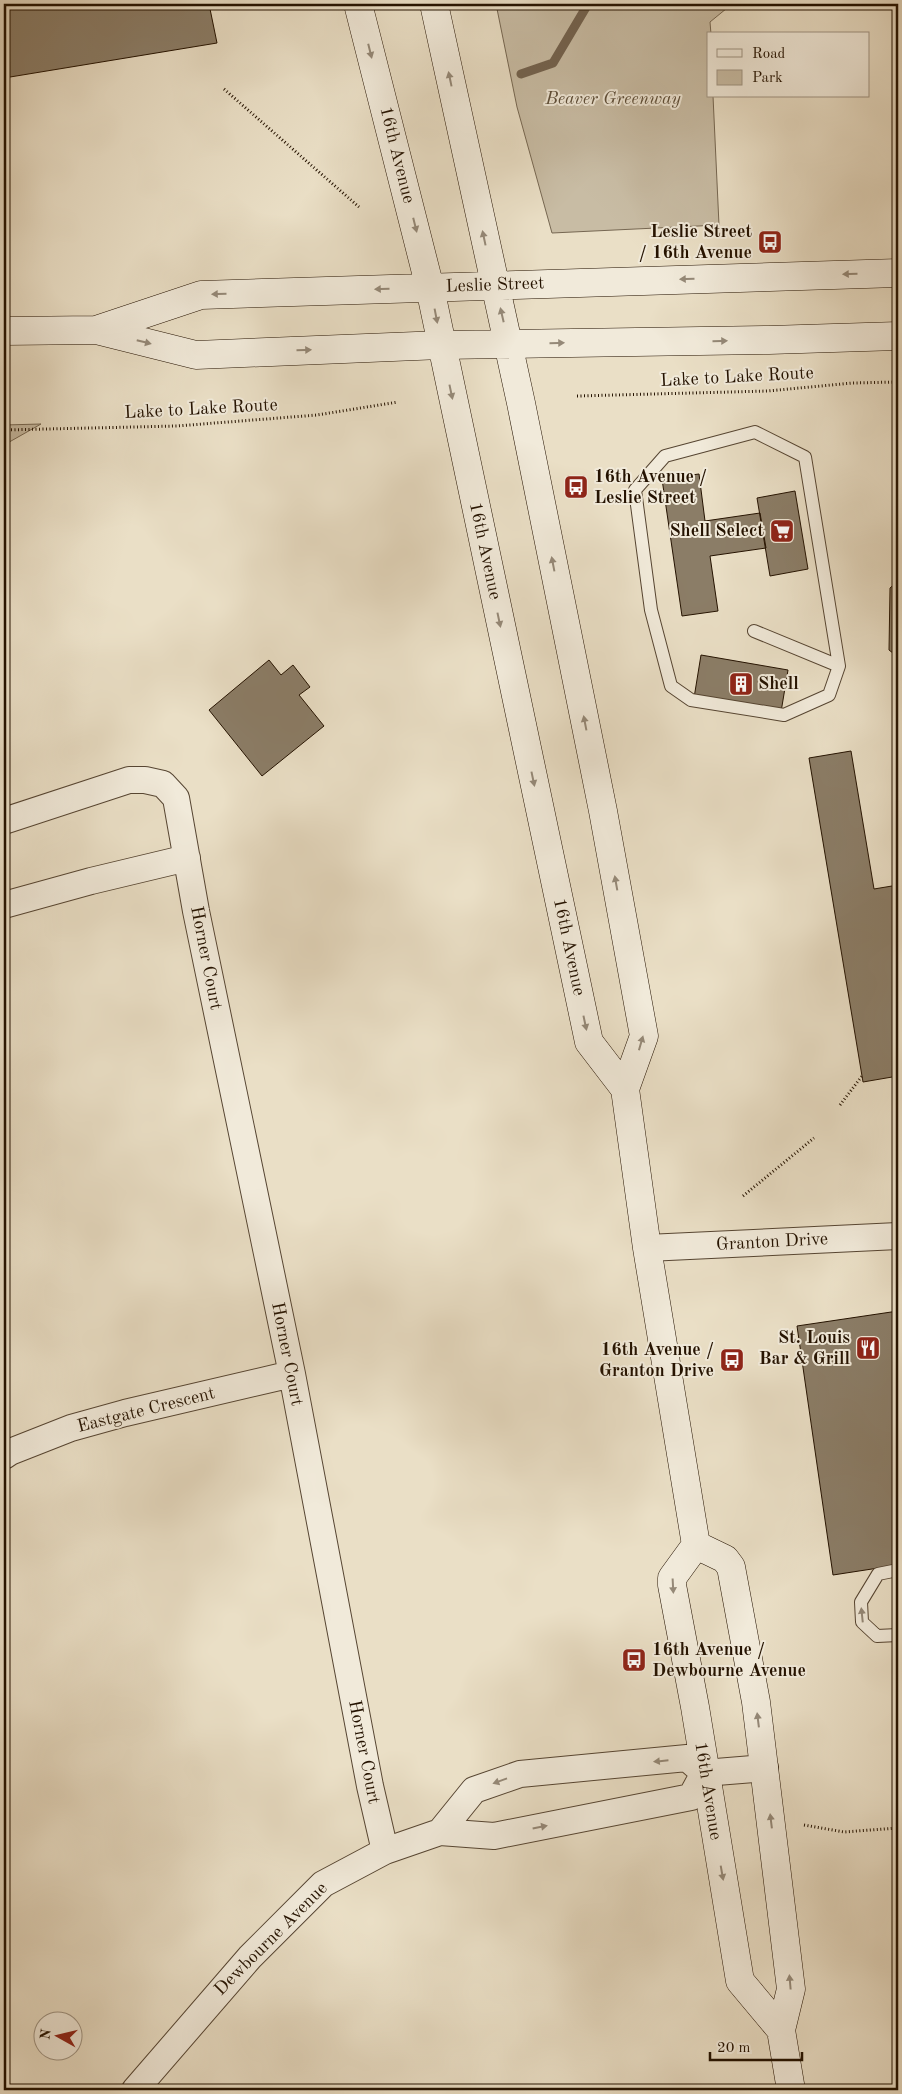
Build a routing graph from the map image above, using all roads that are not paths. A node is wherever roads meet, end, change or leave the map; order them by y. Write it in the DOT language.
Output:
graph roads {
  1 [pos="358,4"];
  2 [pos="434,4"];
  3 [pos="898,273"];
  4 [pos="495,285"];
  5 [pos="430,288"];
  6 [pos="96,330"];
  7 [pos="4,331"];
  8 [pos="898,336"];
  9 [pos="508,344"];
  10 [pos="441,345"];
  11 [pos="754,631"];
  12 [pos="839,666"];
  13 [pos="4,821"];
  14 [pos="187,858"];
  15 [pos="4,905"];
  16 [pos="625,1088"];
  17 [pos="898,1236"];
  18 [pos="647,1248"];
  19 [pos="292,1374"];
  20 [pos="4,1456"];
  21 [pos="696,1545"];
  22 [pos="898,1570"];
  23 [pos="898,1635"];
  24 [pos="765,1768"];
  25 [pos="704,1773"];
  26 [pos="440,1832"];
  27 [pos="385,1851"];
  28 [pos="781,2030"];
  29 [pos="135,2090"];
  30 [pos="791,2090"];
  1 -- 5 [label="main road, 16th Avenue, one-way"];
  4 -- 2 [label="main road, one-way"];
  3 -- 4 [label="main road, Leslie Street, one-way"];
  4 -- 5 [label="main road, Leslie Street"];
  9 -- 4 [label="main road, one-way"];
  5 -- 6 [label="main road, Leslie Street, one-way"];
  5 -- 10 [label="main road, 16th Avenue, one-way"];
  6 -- 7 [label="main road, Leslie Street"];
  6 -- 10 [label="main road, Leslie Street, one-way"];
  9 -- 8 [label="main road, Leslie Street, one-way"];
  9 -- 10 [label="main road, Leslie Street"];
  16 -- 9 [label="main road, one-way"];
  10 -- 16 [label="main road, 16th Avenue, one-way"];
  11 -- 12 [label="lane"];
  12 -- 12 [label="lane"];
  13 -- 14 [label="street, Horner Court"];
  14 -- 15 [label="street"];
  14 -- 19 [label="street, Horner Court"];
  16 -- 18 [label="main road"];
  17 -- 18 [label="street, Granton Drive"];
  18 -- 21 [label="main road"];
  19 -- 20 [label="street, Eastgate Crescent"];
  19 -- 27 [label="street, Horner Court"];
  24 -- 21 [label="main road, one-way"];
  21 -- 25 [label="main road, 16th Avenue, one-way"];
  23 -- 22 [label="lane, one-way"];
  24 -- 25 [label="street"];
  28 -- 24 [label="main road, one-way"];
  26 -- 25 [label="street, Dewbourne Avenue, one-way"];
  25 -- 26 [label="street, one-way"];
  25 -- 28 [label="main road, 16th Avenue, one-way"];
  26 -- 27 [label="street, Dewbourne Avenue"];
  27 -- 29 [label="street, Dewbourne Avenue"];
  28 -- 30 [label="main road"];
}
